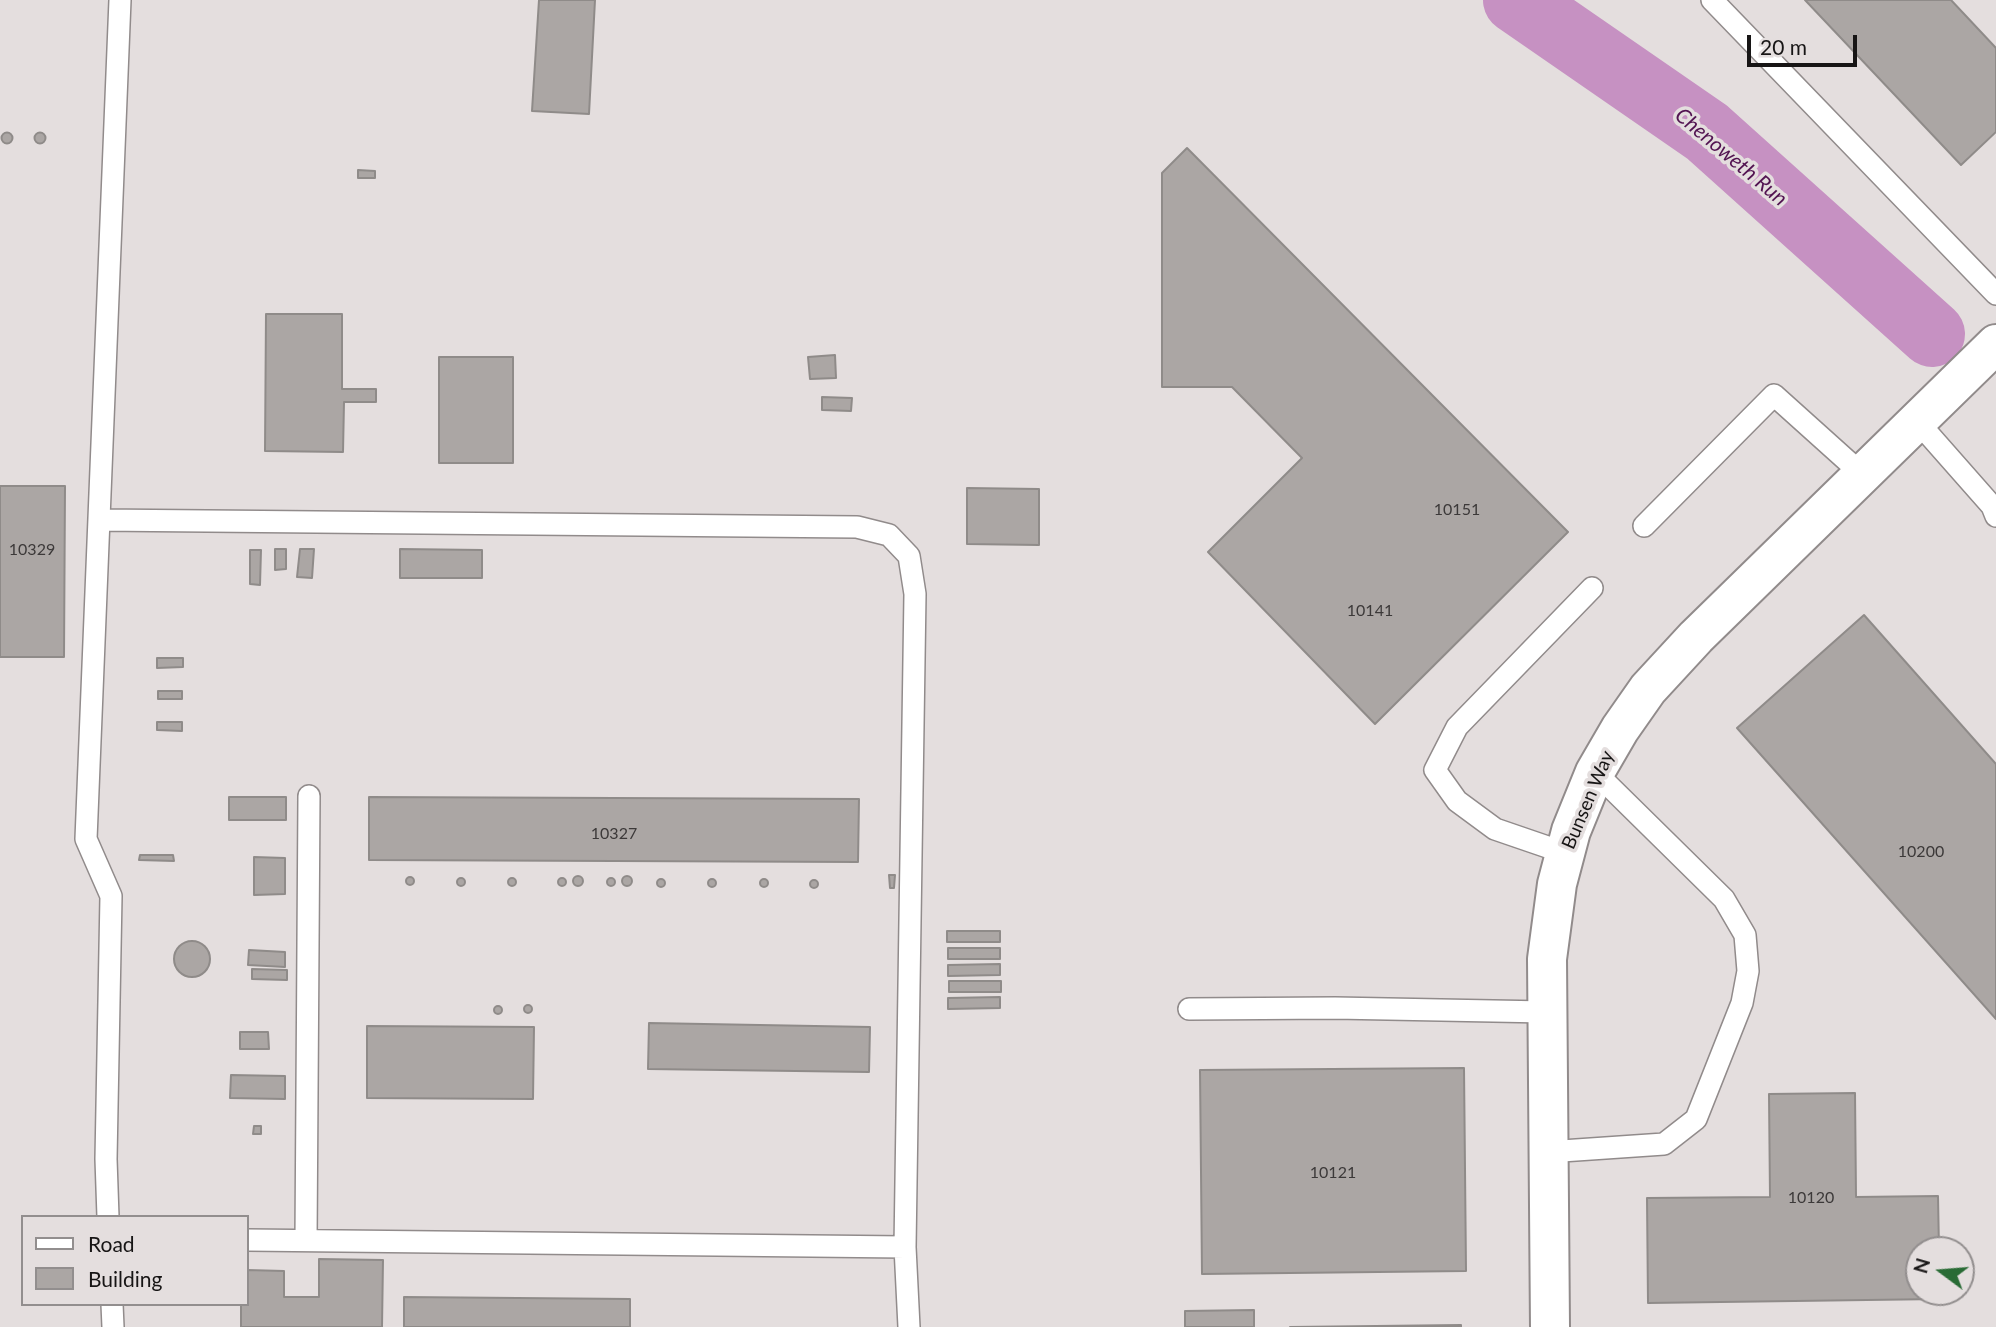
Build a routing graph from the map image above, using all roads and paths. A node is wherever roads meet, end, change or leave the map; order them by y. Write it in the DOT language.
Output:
graph roads {
  1 [pos="120,0"];
  2 [pos="1712,0"];
  3 [pos="1996,293"];
  4 [pos="1996,344"];
  5 [pos="1917,421"];
  6 [pos="1863,475"];
  7 [pos="1996,516"];
  8 [pos="99,520"];
  9 [pos="1644,526"];
  10 [pos="1592,588"];
  11 [pos="1595,772"];
  12 [pos="309,796"];
  13 [pos="1565,853"];
  14 [pos="1189,1009"];
  15 [pos="1546,1012"];
  16 [pos="1547,1152"];
  17 [pos="108,1215"];
  18 [pos="248,1240"];
  19 [pos="306,1240"];
  20 [pos="905,1247"];
  21 [pos="112,1306"];
  22 [pos="113,1327"];
  23 [pos="909,1327"];
  24 [pos="1550,1327"];
  1 -- 8 [label="lane"];
  2 -- 3 [label="lane"];
  4 -- 5 [label="street, Bunsen Way"];
  5 -- 6 [label="street, Bunsen Way"];
  5 -- 7 [label="lane"];
  6 -- 9 [label="lane"];
  6 -- 11 [label="street, Bunsen Way"];
  8 -- 17 [label="lane"];
  8 -- 20 [label="lane"];
  10 -- 13 [label="lane"];
  11 -- 13 [label="street, Bunsen Way"];
  11 -- 16 [label="lane"];
  12 -- 19 [label="lane"];
  13 -- 15 [label="street, Bunsen Way"];
  14 -- 15 [label="lane"];
  15 -- 16 [label="street, Bunsen Way"];
  16 -- 24 [label="street, Bunsen Way"];
  18 -- 19 [label="lane"];
  19 -- 20 [label="lane"];
  20 -- 23 [label="lane"];
  21 -- 22 [label="lane"];
}
